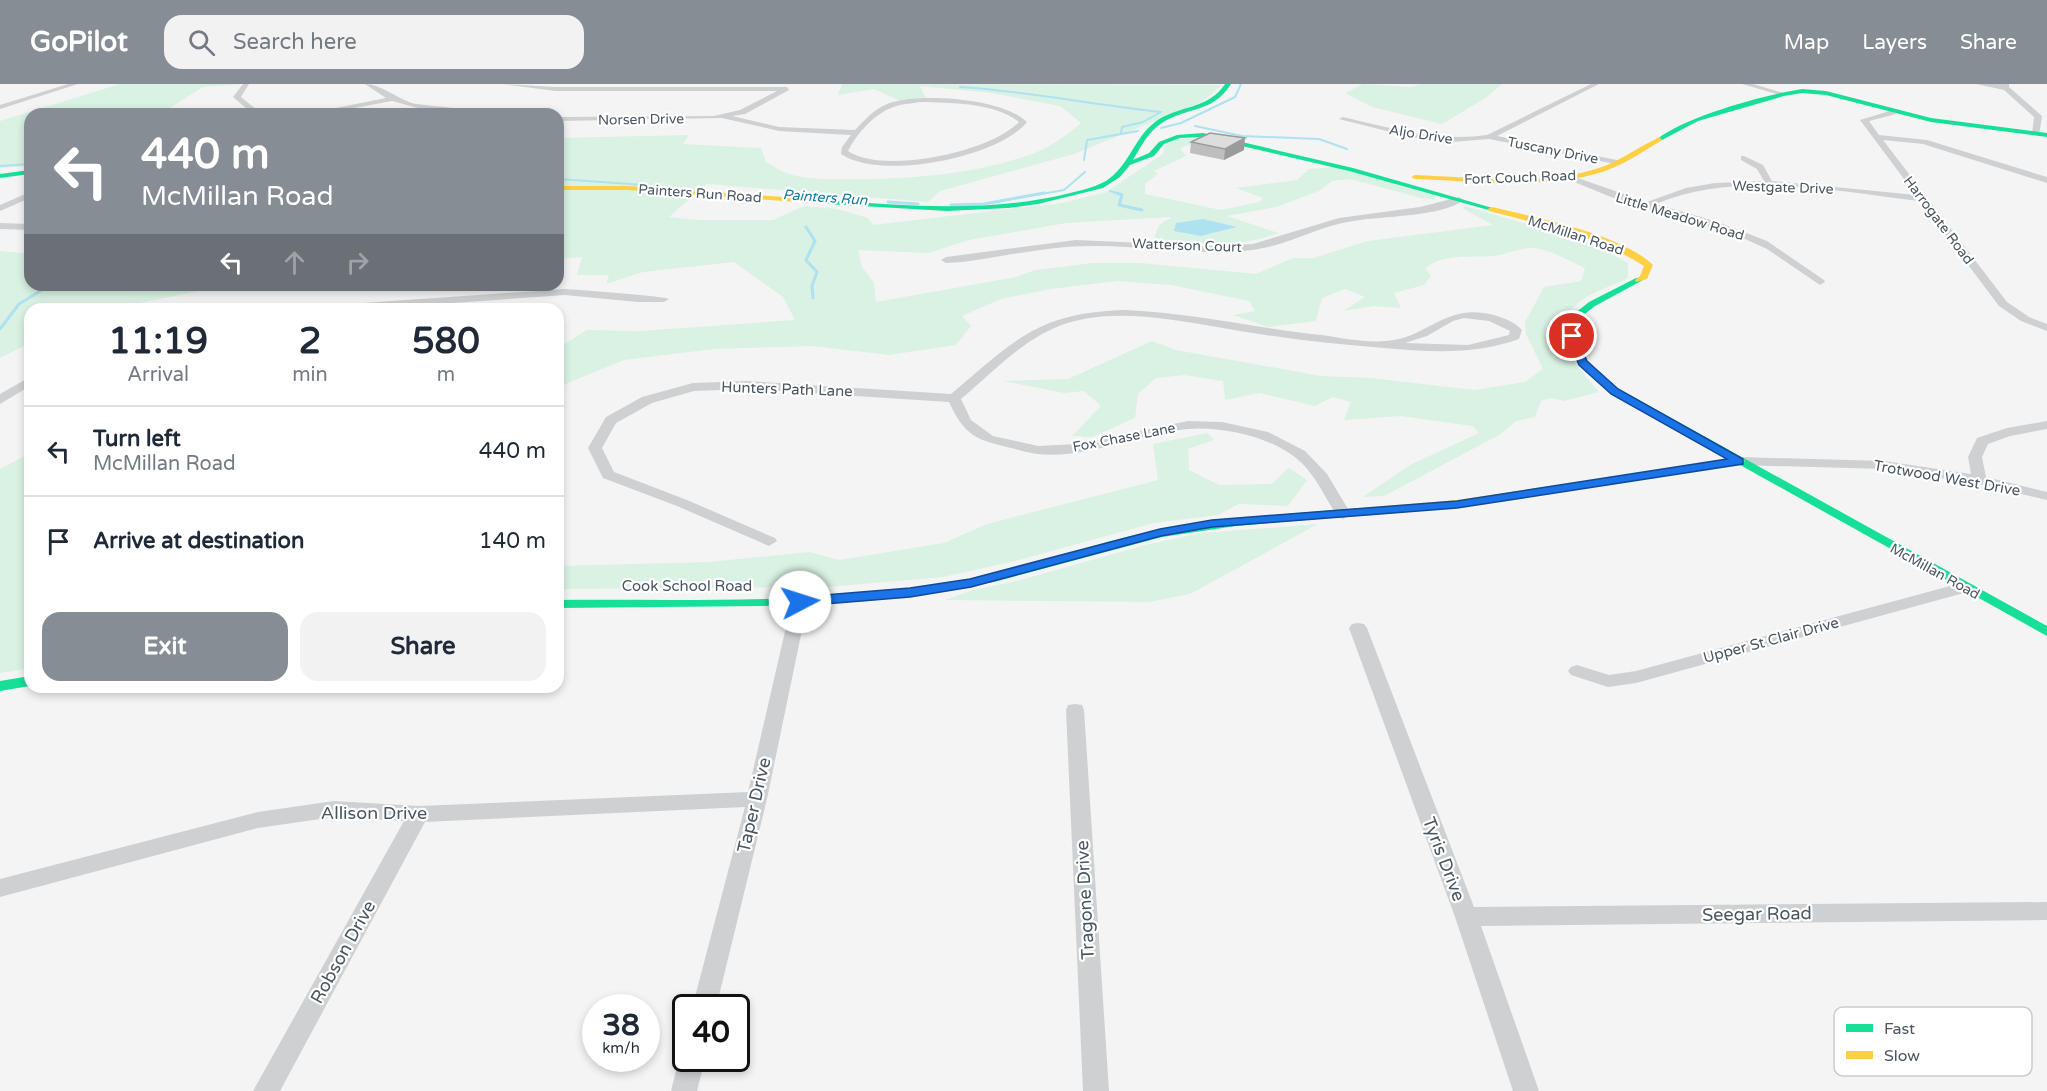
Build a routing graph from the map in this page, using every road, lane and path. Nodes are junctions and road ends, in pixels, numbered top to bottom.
1 (75, 84) edge
2 (246, 84) edge
3 (368, 84) edge
4 (506, 84) edge
5 (1228, 84) edge
6 (1596, 84) edge
7 (1745, 84) edge
8 (1979, 84) edge
9 (788, 86) edge
10 (2006, 86) edge
11 (1783, 94) junction
12 (391, 99) junction
13 (0, 107) edge
14 (2029, 107) junction
15 (250, 108) edge
16 (342, 108) edge
17 (427, 108) edge
18 (2047, 109) edge
19 (1893, 112) junction
20 (724, 116) junction
21 (1343, 118) dead end
22 (564, 119) edge
23 (858, 133) junction
24 (2042, 134) edge
25 (1489, 137) junction
26 (1878, 137) junction
27 (1744, 158) dead end
28 (1129, 163) junction
29 (1617, 163) junction
30 (24, 173) edge
31 (1368, 174) junction
32 (0, 176) edge
33 (1566, 177) junction
34 (2047, 180) edge
35 (1770, 184) junction
36 (564, 188) edge
37 (24, 198) edge
38 (1922, 198) junction
39 (1459, 200) junction
40 (1647, 205) junction
41 (0, 208) edge
42 (0, 226) edge
43 (24, 227) edge
44 (946, 260) dead end
45 (1820, 282) dead end
46 (664, 298) dead end
47 (406, 303) edge
48 (2047, 328) edge
49 (1387, 345) junction
50 (24, 385) edge
51 (954, 398) junction
52 (0, 400) edge
53 (2047, 425) edge
54 (1739, 461) junction
55 (1979, 480) junction
56 (2047, 496) edge
57 (1343, 514) junction
58 (769, 541) dead end
59 (1965, 587) junction
60 (800, 602) junction
61 (564, 603) edge
62 (1358, 628) dead end
63 (2047, 632) edge
64 (1577, 671) dead end
65 (24, 682) edge
66 (0, 686) edge
67 (1075, 710) dead end
68 (757, 799) junction
69 (419, 814) junction
70 (0, 888) edge
71 (2047, 911) edge
72 (1466, 917) junction
73 (708, 994) edge
74 (689, 1072) edge
75 (267, 1091) edge
76 (684, 1091) edge
77 (1096, 1091) edge
78 (1526, 1091) edge

1 - 13 street
2 - 15 street
3 - 12 street
4 - 9 street
5 - 28 street, Painters Run Road
6 - 25 street, Aljo Drive
7 - 11 street
8 - 10 street
9 - 20 street
10 - 14 street
11 - 19 street, Fort Couch Road
11 - 29 street, Fort Couch Road
12 - 16 street
12 - 17 street
14 - 18 street
14 - 24 street
19 - 24 street, Fort Couch Road
19 - 26 street, Harrogate Road
20 - 22 street, Norsen Drive
20 - 23 street
21 - 25 street, Aljo Drive
23 - 23 street
25 - 29 street, Tuscany Drive
26 - 34 street
26 - 38 street, Harrogate Road
27 - 35 street
28 - 31 street, McMillan Road
28 - 36 street, Painters Run Road
29 - 33 street, Fort Couch Road
30 - 32 street
31 - 33 street, Fort Couch Road
31 - 39 street, McMillan Road
33 - 40 street, Little Meadow Road
35 - 38 street, Westgate Drive
35 - 40 street, Westgate Drive
37 - 41 street
38 - 48 street, Harrogate Road
39 - 44 street, Watterson Court
39 - 54 street, McMillan Road
40 - 45 street, Little Meadow Road
42 - 43 street
46 - 47 street
49 - 49 street
49 - 51 street
50 - 52 street
51 - 57 street, Fox Chase Lane
51 - 58 street, Hunters Path Lane
53 - 55 street
54 - 55 street, Trotwood West Drive
54 - 57 street, Cook School Road
54 - 59 street, McMillan Road
55 - 56 street, Trotwood West Drive
57 - 60 street, Cook School Road
59 - 63 street, McMillan Road
59 - 64 street, Upper St Clair Drive
60 - 61 street, Cook School Road
60 - 68 street, Taper Drive
62 - 72 street, Tyris Drive
65 - 66 street
67 - 77 street, Tragone Drive
68 - 69 street, Allison Drive
68 - 73 street, Taper Drive
69 - 70 street, Allison Drive
69 - 75 street, Robson Drive
71 - 72 street, Seegar Road
72 - 78 street, Tyris Drive
74 - 76 street

